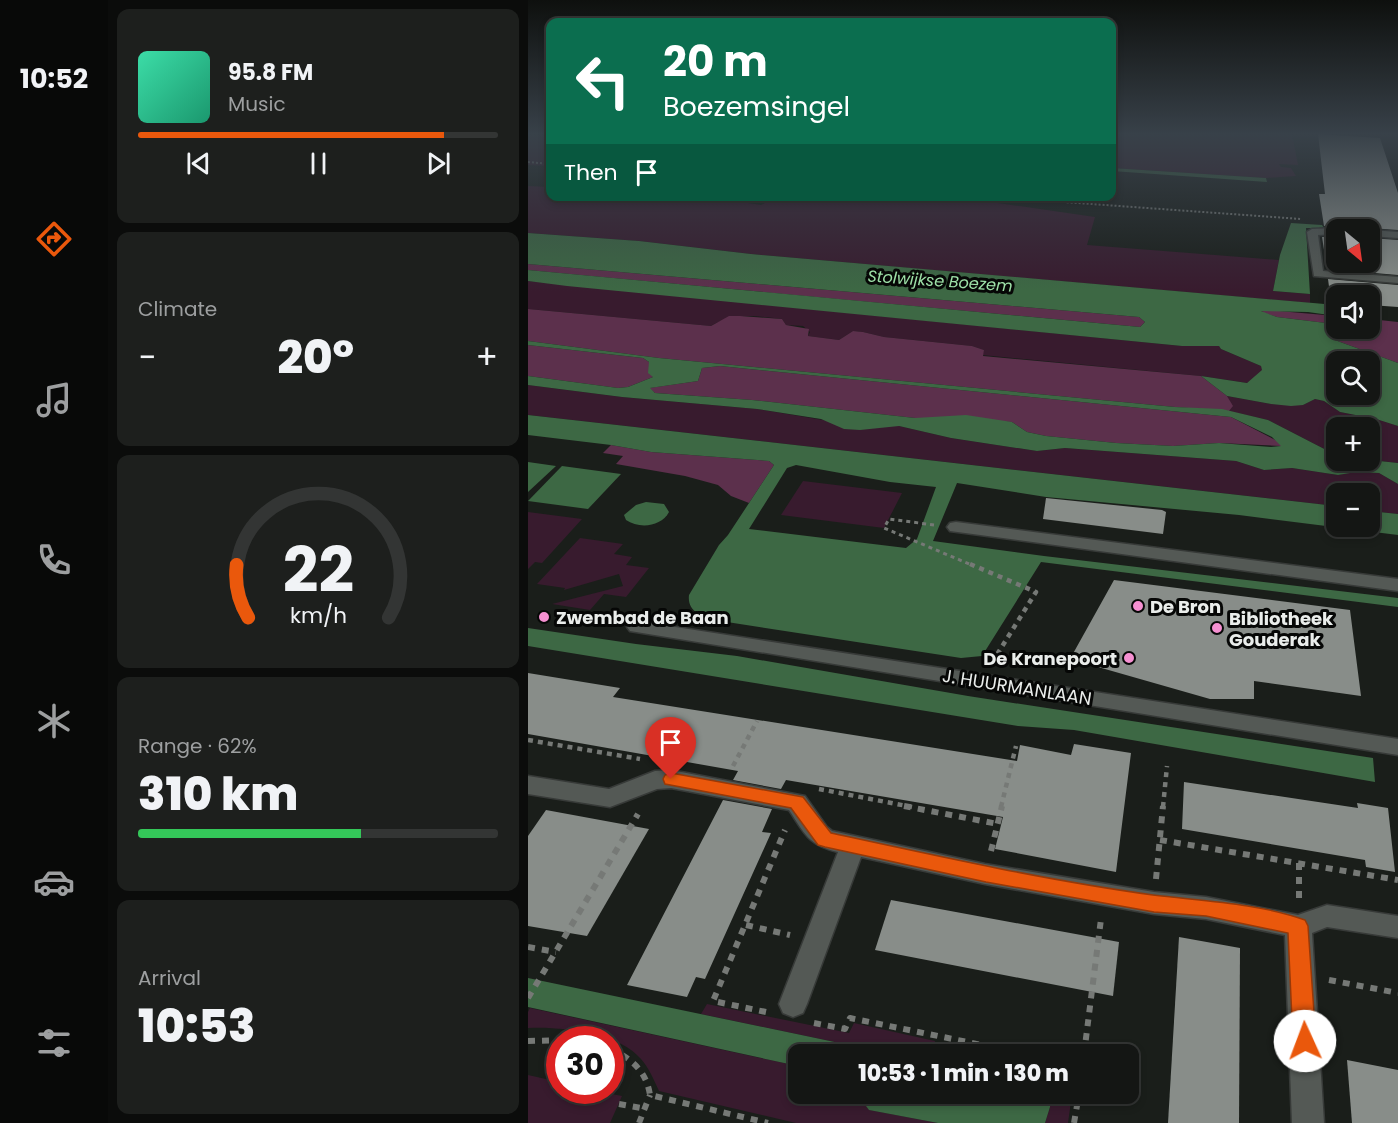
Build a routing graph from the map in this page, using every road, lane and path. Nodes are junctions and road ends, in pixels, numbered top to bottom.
1 (1054, 201) edge
2 (1309, 220) dead end
3 (1326, 231) edge
4 (1380, 234) edge
5 (1398, 235) edge
6 (1398, 280) edge
7 (956, 527) joint
8 (1398, 585) edge
9 (637, 627) dead end
10 (980, 681) junction
11 (757, 721) dead end
12 (528, 740) edge
13 (1016, 746) dead end
14 (1398, 747) edge
15 (1167, 766) dead end
16 (655, 780) junction
17 (528, 785) edge
18 (722, 788) junction
19 (797, 802) junction
20 (998, 824) junction
21 (1160, 840) junction
22 (853, 844) junction
23 (1299, 863) junction
24 (986, 874) junction
25 (1398, 880) edge
26 (1106, 895) junction
27 (1154, 903) junction
28 (746, 925) dead end
29 (1298, 926) junction
30 (1398, 927) edge
31 (818, 941) junction
32 (528, 947) edge
33 (556, 952) junction
34 (1302, 975) junction
35 (1398, 993) edge
36 (528, 998) edge
37 (793, 1004) dead end
38 (528, 1041) edge
39 (546, 1041) edge
40 (1085, 1044) edge
41 (624, 1057) edge
42 (650, 1095) junction
43 (619, 1104) dead end
44 (1077, 1104) edge
45 (646, 1109) junction
46 (639, 1123) edge
47 (768, 1123) edge
48 (1074, 1123) edge
49 (1308, 1123) edge

1 - 2 path
3 - 6 street
4 - 5 street
7 - 8 street
7 - 10 path
9 - 10 street, J. HUURMANLAAN
10 - 14 street, J. HUURMANLAAN
11 - 18 path
12 - 16 path
13 - 20 path
15 - 21 path
16 - 17 street
16 - 18 street
16 - 33 path
18 - 19 street
19 - 20 path
19 - 22 street
20 - 24 path
21 - 23 path
21 - 27 path
22 - 24 street
22 - 31 street
23 - 25 path
23 - 29 path
24 - 26 street
26 - 27 street
26 - 40 path
27 - 29 street
28 - 31 path
29 - 30 street
29 - 34 street
31 - 37 street
32 - 33 path
33 - 36 path
34 - 35 path
34 - 49 street
38 - 39 path
41 - 42 path
42 - 45 path
42 - 47 path
43 - 45 path
44 - 48 path
45 - 46 path

